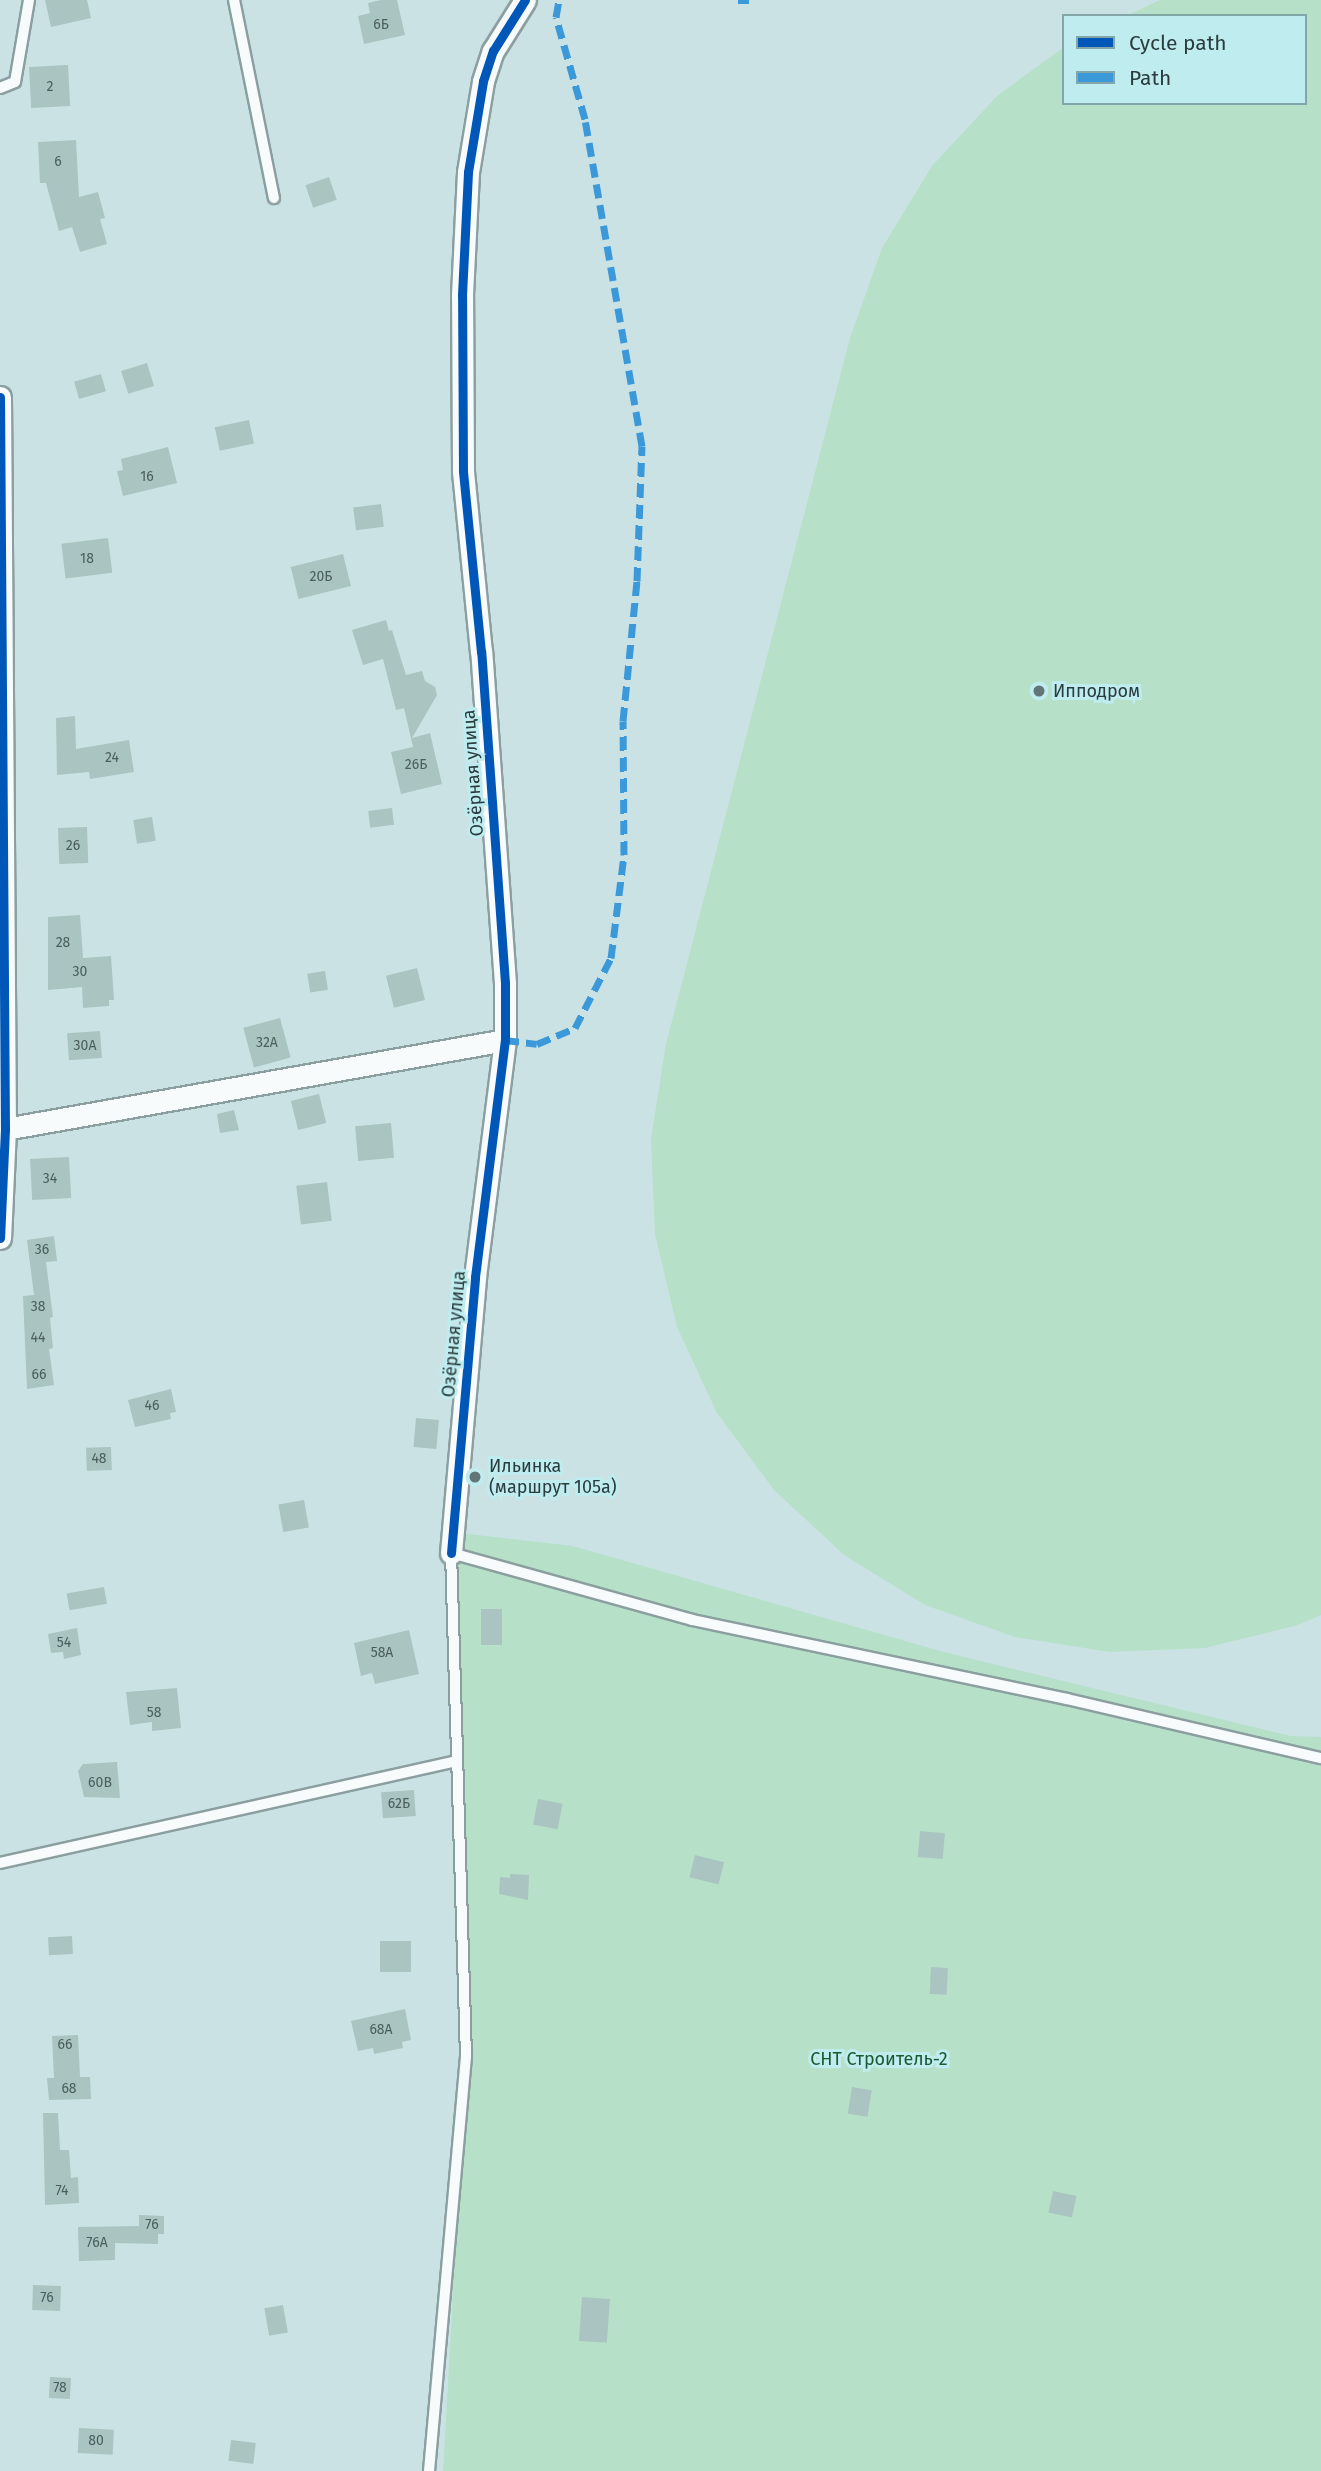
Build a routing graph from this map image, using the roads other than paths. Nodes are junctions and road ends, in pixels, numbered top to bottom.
1 (29, 0) edge
2 (234, 0) edge
3 (525, 0) edge
4 (0, 88) edge
5 (274, 198) dead end
6 (0, 397) edge
7 (505, 1040) junction
8 (2, 1129) edge
9 (0, 1238) edge
10 (450, 1553) junction
11 (1321, 1758) edge
12 (455, 1761) junction
13 (0, 1863) edge
14 (429, 2471) edge

1 - 4 lane
2 - 5 lane
3 - 7 street, Озёрная улица
6 - 8 street
7 - 8 street
7 - 10 street, Озёрная улица
8 - 9 street
10 - 11 lane
10 - 12 lane
12 - 13 lane
12 - 14 lane

